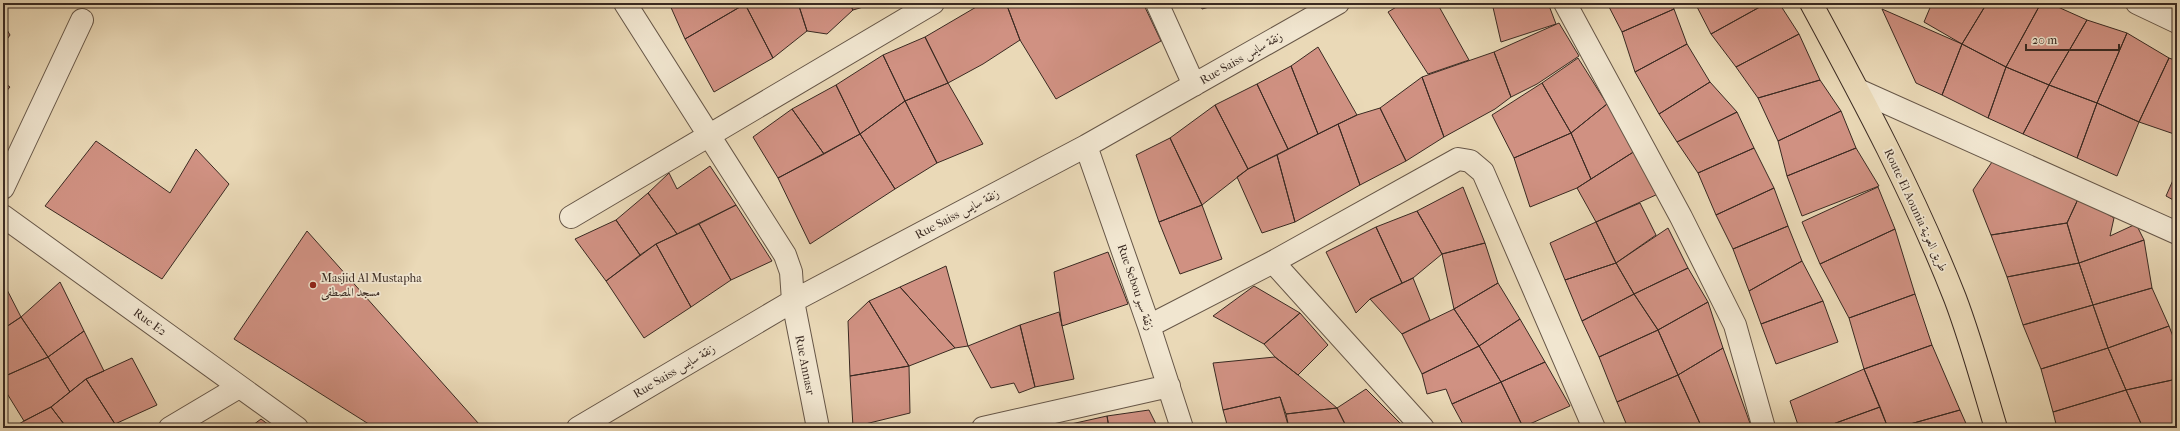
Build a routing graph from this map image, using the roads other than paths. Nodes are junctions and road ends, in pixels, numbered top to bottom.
1 (625, 3) edge
2 (933, 3) edge
3 (1157, 3) edge
4 (1338, 3) edge
5 (1564, 3) edge
6 (1811, 3) edge
7 (2137, 3) edge
8 (82, 20) dead end
9 (2177, 22) edge
10 (1194, 85) junction
11 (1858, 90) junction
12 (709, 135) junction
13 (1086, 146) junction
14 (3, 188) edge
15 (3, 216) edge
16 (571, 217) dead end
17 (2177, 233) edge
18 (1273, 262) junction
19 (793, 301) junction
20 (1149, 326) junction
21 (1169, 386) junction
22 (239, 387) junction
23 (170, 428) edge
24 (297, 428) edge
25 (578, 428) edge
26 (818, 428) edge
27 (983, 428) edge
28 (1182, 428) edge
29 (1423, 428) edge
30 (1594, 428) edge
31 (1764, 428) edge
32 (1996, 428) edge

1 - 12 street, Rue Annasr
2 - 12 street
3 - 10 street
4 - 10 street, Rue Saiss زنقة سايس
5 - 31 street
6 - 11 main road, Route El Aounia طريق العونية
7 - 9 street
8 - 14 street
10 - 13 street, Rue Saiss زنقة سايس
11 - 17 street
11 - 32 main road, Route El Aounia طريق العونية
12 - 16 street
12 - 19 street, Rue Annasr
13 - 19 street, Rue Saiss زنقة سايس
13 - 20 street, Rue Sebou زنقة سبو
15 - 22 street, Rue E2
18 - 20 street
18 - 29 street
18 - 30 street
19 - 25 street, Rue Saiss زنقة سايس
19 - 26 street, Rue Annasr
20 - 21 street, Rue Sebou زنقة سبو
21 - 27 street
21 - 28 street, Rue Sebou زنقة سبو
22 - 23 street
22 - 24 street, Rue E2

